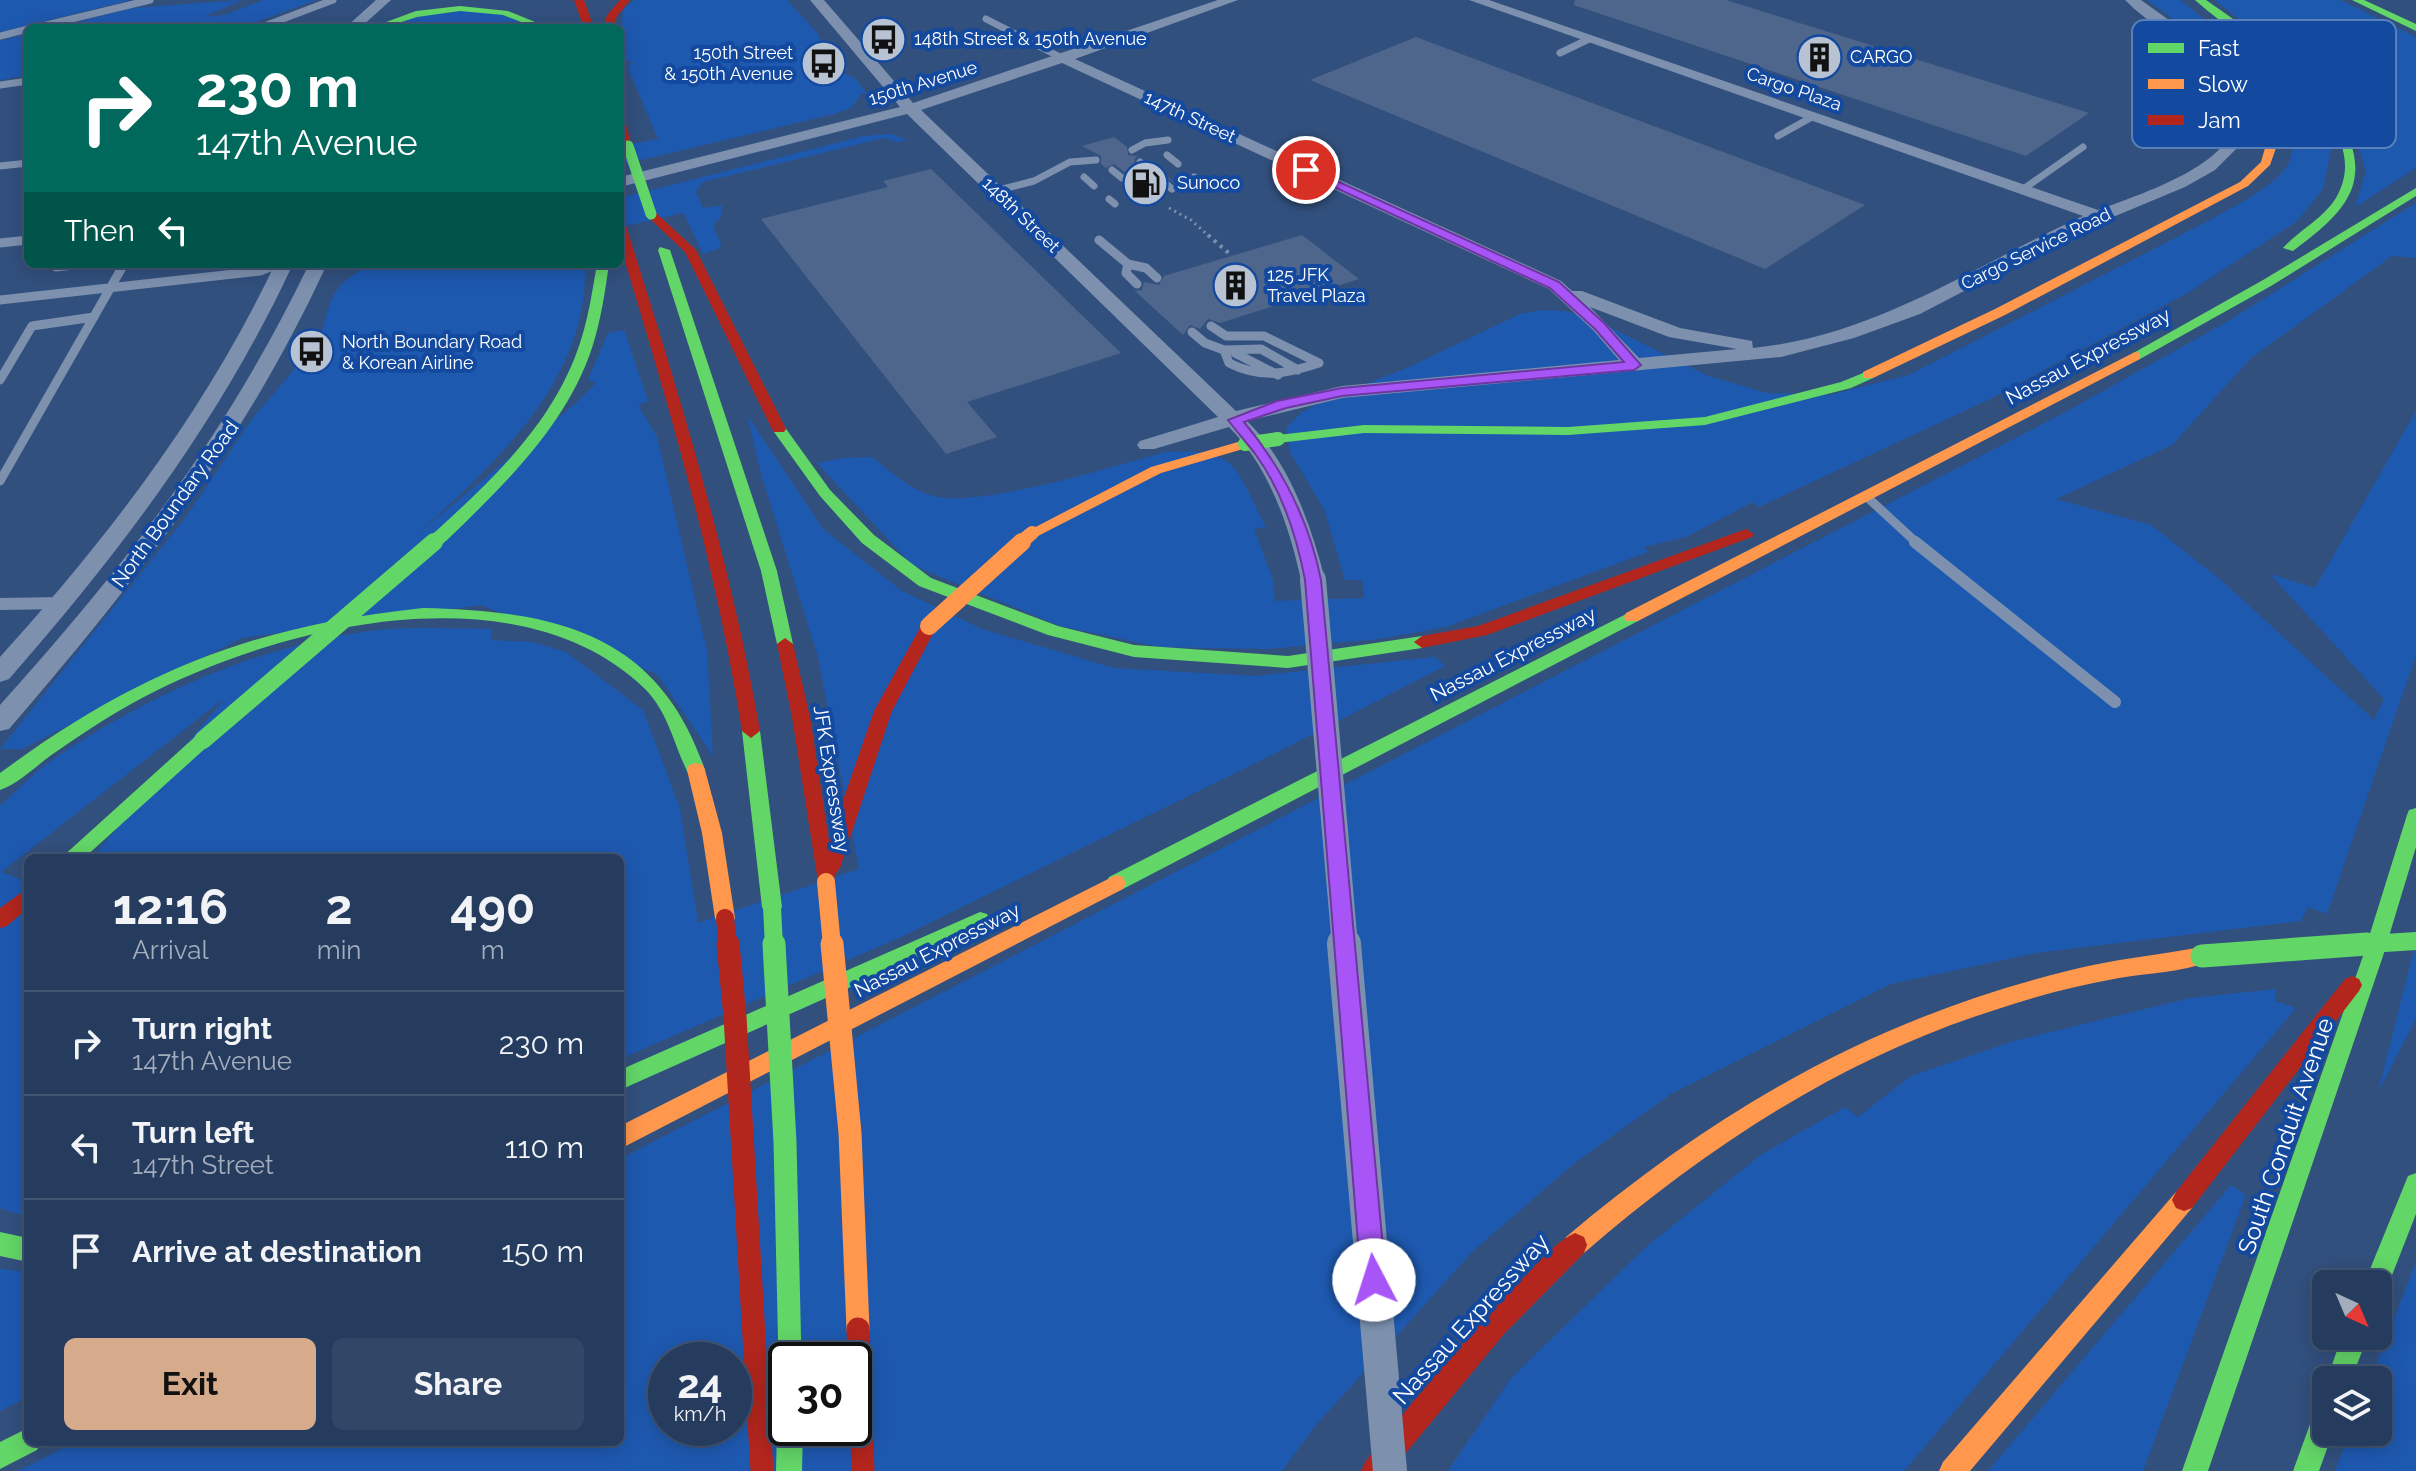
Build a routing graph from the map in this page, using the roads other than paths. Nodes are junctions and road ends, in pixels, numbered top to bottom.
1 (150, 0) edge
2 (333, 0) edge
3 (384, 0) edge
4 (579, 0) edge
5 (625, 0) edge
6 (817, 0) edge
7 (1231, 0) edge
8 (1476, 0) edge
9 (2132, 0) edge
10 (2357, 0) edge
11 (2374, 0) edge
12 (2206, 4) edge
13 (986, 19) dead end
14 (2157, 20) edge
15 (2226, 20) edge
16 (2416, 21) edge
17 (51, 24) edge
18 (270, 24) edge
19 (357, 24) edge
20 (385, 24) edge
21 (554, 24) edge
22 (588, 24) edge
23 (609, 24) edge
24 (2416, 28) edge
25 (24, 30) edge
26 (0, 36) edge
27 (1589, 39) junction
28 (1560, 53) dead end
29 (1064, 59) junction
30 (24, 82) edge
31 (0, 85) edge
32 (910, 109) junction
33 (1812, 117) junction
34 (624, 133) edge
35 (1778, 136) dead end
36 (1168, 140) dead end
37 (1145, 143) junction
38 (1122, 144) dead end
39 (2083, 147) dead end
40 (2230, 148) edge
41 (2271, 148) edge
42 (2349, 148) edge
43 (1132, 150) dead end
44 (1090, 152) dead end
45 (1167, 155) dead end
46 (1096, 160) dead end
47 (1070, 162) junction
48 (1140, 162) dead end
49 (24, 164) edge
50 (1178, 164) dead end
51 (2, 168) edge
52 (1112, 170) dead end
53 (1150, 171) dead end
54 (1084, 177) dead end
55 (1122, 178) dead end
56 (624, 181) edge
57 (1094, 186) dead end
58 (2022, 190) junction
59 (995, 191) junction
60 (2416, 191) edge
61 (651, 214) junction
62 (2098, 216) junction
63 (624, 239) edge
64 (24, 240) edge
65 (1099, 240) dead end
66 (0, 243) edge
67 (1128, 264) junction
68 (122, 268) edge
69 (269, 268) edge
70 (279, 268) edge
71 (316, 268) edge
72 (603, 268) edge
73 (1157, 278) dead end
74 (1137, 284) dead end
75 (1555, 285) junction
76 (113, 287) junction
77 (0, 300) edge
78 (94, 317) junction
79 (2203, 321) junction
80 (1211, 326) dead end
81 (1192, 332) dead end
82 (1224, 350) junction
83 (1781, 351) junction
84 (1634, 365) junction
85 (1298, 370) junction
86 (0, 380) edge
87 (1235, 420) junction
88 (1147, 445) dead end
89 (1899, 480) junction
90 (0, 481) edge
91 (1867, 497) junction
92 (61, 603) junction
93 (0, 604) edge
94 (0, 673) edge
95 (1486, 693) junction
96 (2115, 702) dead end
97 (0, 722) edge
98 (181, 759) junction
99 (0, 783) edge
100 (1217, 810) dead end
101 (2416, 815) edge
102 (58, 854) edge
103 (75, 854) edge
104 (826, 882) junction
105 (24, 886) edge
106 (0, 899) edge
107 (998, 911) dead end
108 (0, 920) edge
109 (2416, 941) edge
110 (2373, 956) junction
111 (624, 1078) edge
112 (624, 1136) edge
113 (2416, 1184) edge
114 (0, 1244) edge
115 (24, 1249) edge
116 (2382, 1270) edge
117 (790, 1342) edge
118 (24, 1443) edge
119 (790, 1446) edge
120 (2315, 1446) edge
121 (0, 1456) edge
122 (762, 1471) edge
123 (789, 1471) edge
124 (863, 1471) edge
125 (1374, 1471) edge
126 (1390, 1471) edge
127 (1952, 1471) edge
128 (2195, 1471) edge
129 (2306, 1471) edge

1 - 17 lane
2 - 18 lane
3 - 19 street
4 - 22 main road
5 - 23 main road
6 - 32 street, 148th Street
7 - 29 street, 150th Avenue
8 - 27 street, Cargo Plaza
9 - 14 street
10 - 24 main road
11 - 16 main road
12 - 15 main road
13 - 29 lane, 147th Street
20 - 21 main road
25 - 26 lane
27 - 28 lane
27 - 33 street, Cargo Plaza
29 - 32 street, 150th Avenue
29 - 75 street, 147th Street
30 - 31 lane
32 - 56 street, 150th Avenue
32 - 59 street, 148th Street
33 - 35 lane
33 - 58 street, Cargo Plaza
34 - 61 main road, JFK Expressway, bridge
36 - 37 lane
37 - 38 lane
37 - 43 lane
39 - 58 lane
40 - 62 street, Cargo Service Road
41 - 104 main road, bridge
42 - 79 main road
44 - 47 lane
45 - 50 lane
46 - 47 lane
47 - 59 lane
48 - 53 lane
49 - 51 lane
52 - 55 lane
54 - 57 lane
58 - 62 street, Cargo Plaza
59 - 87 street, 148th Street
60 - 79 main road, Nassau Expressway
61 - 89 main road
61 - 104 main road, JFK Expressway
62 - 83 street, Cargo Service Road
63 - 117 main road, bridge
64 - 66 lane
65 - 67 lane
67 - 73 lane
67 - 74 lane
68 - 76 lane
69 - 76 lane
70 - 92 street, North Boundary Road
71 - 97 street, North Boundary Road
72 - 98 main road, bridge
75 - 83 street
75 - 84 street, 147th Street
76 - 77 lane
76 - 78 lane
78 - 86 lane
78 - 90 lane
79 - 89 main road, Nassau Expressway
80 - 85 lane
81 - 82 lane
82 - 85 lane
82 - 85 lane
83 - 84 street, Cargo Service Road
84 - 87 street, Cargo Service Road
87 - 88 street, Cargo Service Road
87 - 126 street, 148th Street, bridge
89 - 91 main road, Nassau Expressway
91 - 95 main road, Nassau Expressway
91 - 96 lane
92 - 93 lane
92 - 94 street, North Boundary Road
95 - 100 main road
95 - 112 main road, Nassau Expressway
98 - 102 main road
98 - 103 main road
99 - 122 main road, bridge
101 - 110 main road, South Conduit Avenue
104 - 124 main road, JFK Expressway, bridge
105 - 106 main road
105 - 108 main road
107 - 111 main road
109 - 125 main road, Nassau Expressway, bridge
110 - 127 main road
110 - 128 main road, South Conduit Avenue
113 - 116 main road
114 - 115 main road
118 - 121 main road
119 - 123 main road
120 - 129 main road

